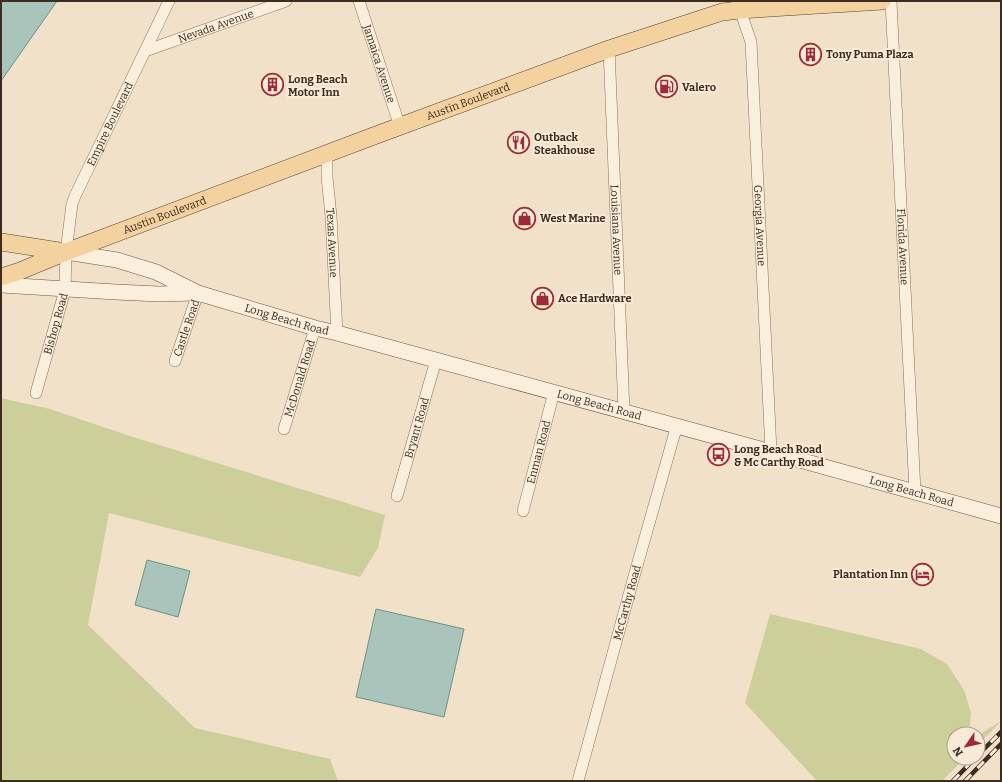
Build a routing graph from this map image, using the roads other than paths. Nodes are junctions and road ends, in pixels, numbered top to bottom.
1 (169, 1) edge
2 (286, 1) edge
3 (359, 1) edge
4 (882, 1) edge
5 (891, 1) edge
6 (738, 6) edge
7 (609, 49) junction
8 (145, 51) junction
9 (400, 127) junction
10 (327, 154) junction
11 (1, 242) edge
12 (66, 252) junction
13 (1, 277) edge
14 (1, 285) edge
15 (65, 290) junction
16 (198, 293) junction
17 (315, 328) junction
18 (337, 333) junction
19 (436, 360) junction
20 (174, 362) dead end
21 (554, 392) junction
22 (36, 394) dead end
23 (624, 411) junction
24 (677, 425) junction
25 (284, 429) dead end
26 (771, 451) junction
27 (915, 492) junction
28 (397, 496) dead end
29 (523, 511) dead end
30 (1001, 516) edge
31 (578, 781) edge

1 - 8 street, Empire Boulevard
2 - 8 street, Nevada Avenue
3 - 9 street, Jamaica Avenue
4 - 6 main road, Austin Boulevard
5 - 27 street, Florida Avenue
6 - 7 main road, Austin Boulevard
6 - 26 street, Georgia Avenue
7 - 9 main road, Austin Boulevard
7 - 23 street, Louisiana Avenue
8 - 12 street, Empire Boulevard
9 - 10 main road, Austin Boulevard
10 - 12 main road, Austin Boulevard
10 - 18 street, Texas Avenue
11 - 12 main road, Long Beach Road
12 - 13 main road
12 - 15 street, Bishop Road
12 - 16 main road, Long Beach Road
14 - 15 main road, Long Beach Road
15 - 16 main road, Long Beach Road
15 - 22 street, Bishop Road
16 - 17 main road, Long Beach Road
16 - 20 street, Castle Road
17 - 18 main road, Long Beach Road
17 - 25 street, McDonald Road
18 - 19 main road, Long Beach Road
19 - 21 main road, Long Beach Road
19 - 28 street, Bryant Road
21 - 23 main road, Long Beach Road
21 - 29 street, Enman Road
23 - 24 main road, Long Beach Road
24 - 26 main road, Long Beach Road
24 - 31 street, McCarthy Road
26 - 27 main road, Long Beach Road
27 - 30 main road, Long Beach Road

